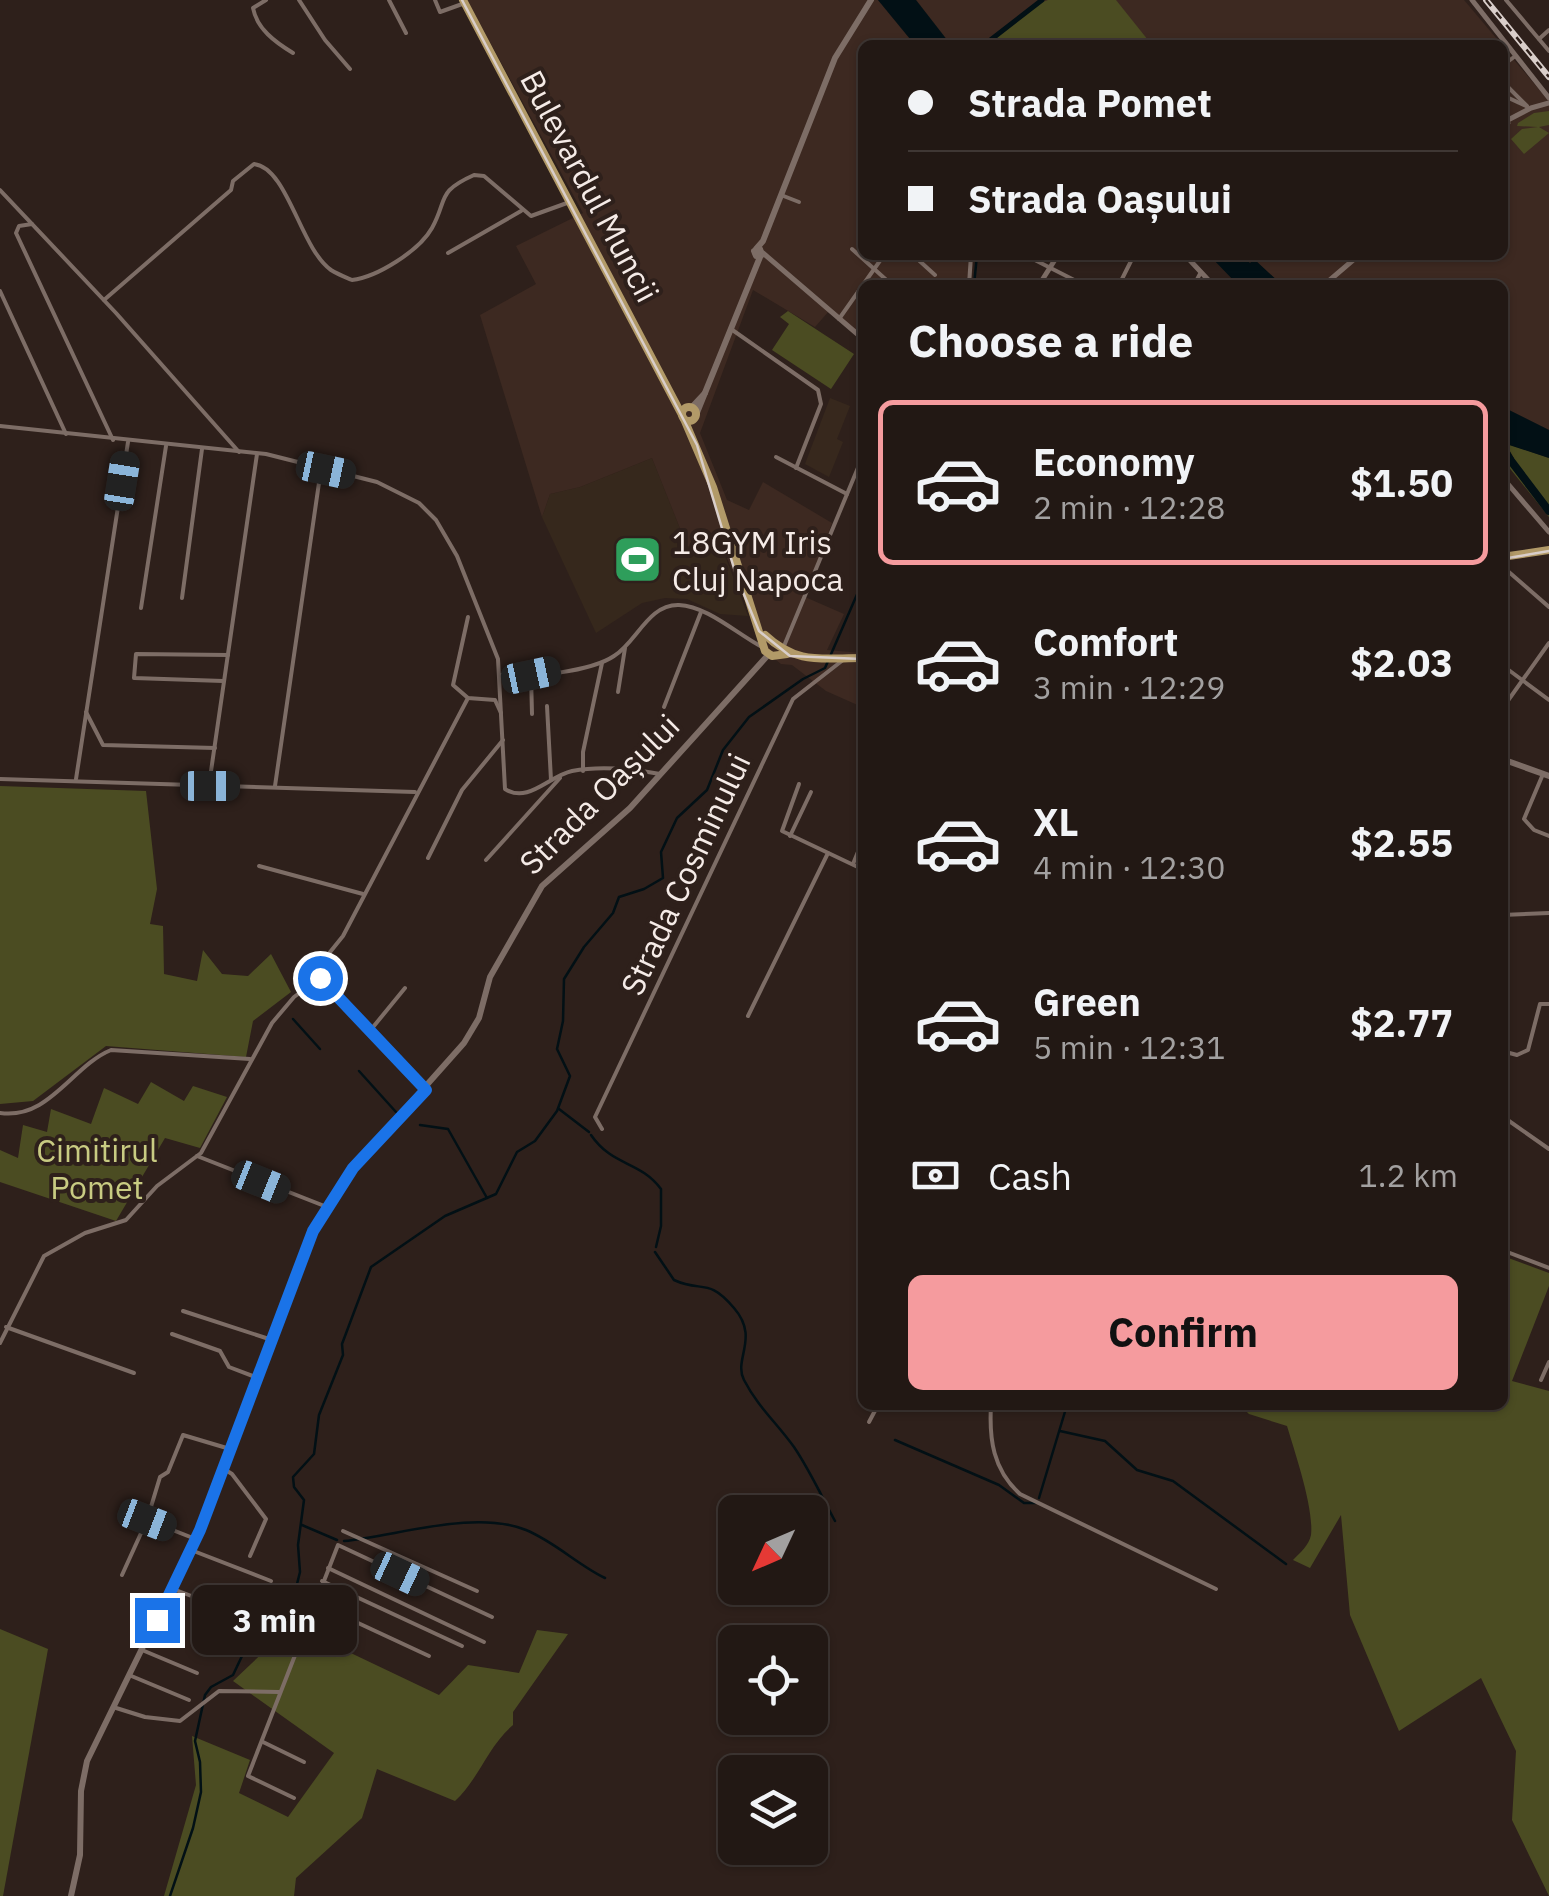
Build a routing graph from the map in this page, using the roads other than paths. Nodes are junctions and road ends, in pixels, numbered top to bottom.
1 (266, 0) edge
2 (300, 0) edge
3 (389, 0) edge
4 (434, 0) edge
5 (872, 0) edge
6 (1472, 0) edge
7 (464, 2) edge
8 (1511, 2) edge
9 (1549, 30) edge
10 (406, 33) dead end
11 (1539, 39) junction
12 (1505, 40) edge
13 (1508, 44) edge
14 (1549, 50) edge
15 (293, 54) dead end
16 (1517, 55) junction
17 (1508, 62) edge
18 (350, 69) dead end
19 (1508, 86) edge
20 (1508, 98) edge
21 (1549, 101) edge
22 (1529, 107) junction
23 (1508, 117) edge
24 (0, 190) edge
25 (781, 195) junction
26 (570, 202) junction
27 (799, 202) dead end
28 (521, 211) junction
29 (32, 224) junction
30 (852, 249) dead end
31 (761, 252) junction
32 (448, 253) dead end
33 (858, 254) edge
34 (864, 260) edge
35 (880, 260) edge
36 (919, 260) edge
37 (1035, 260) edge
38 (1054, 260) edge
39 (1190, 260) edge
40 (1353, 260) edge
41 (1048, 267) junction
42 (873, 268) junction
43 (1201, 272) junction
44 (936, 275) dead end
45 (865, 280) edge
46 (886, 280) edge
47 (1042, 280) edge
48 (1074, 280) edge
49 (1197, 280) edge
50 (1208, 280) edge
51 (1330, 280) edge
52 (858, 290) edge
53 (0, 291) edge
54 (104, 300) junction
55 (839, 319) junction
56 (730, 328) junction
57 (858, 335) edge
58 (690, 414) junction
59 (0, 426) edge
60 (66, 434) junction
61 (113, 440) junction
62 (128, 442) junction
63 (166, 446) junction
64 (202, 449) junction
65 (239, 452) junction
66 (258, 454) junction
67 (776, 457) dead end
68 (796, 468) junction
69 (858, 468) edge
70 (322, 469) junction
71 (1508, 484) edge
72 (847, 494) junction
73 (1549, 532) edge
74 (1549, 550) edge
75 (1508, 556) edge
76 (1508, 571) edge
77 (182, 598) dead end
78 (1549, 606) edge
79 (140, 608) dead end
80 (701, 612) junction
81 (468, 617) dead end
82 (754, 643) joint
83 (1549, 643) edge
84 (770, 646) junction
85 (625, 648) junction
86 (228, 655) junction
87 (843, 658) junction
88 (858, 658) edge
89 (602, 663) junction
90 (1508, 669) edge
91 (501, 675) junction
92 (531, 675) junction
93 (1522, 679) junction
94 (224, 682) junction
95 (618, 692) dead end
96 (468, 698) junction
97 (1508, 700) edge
98 (1549, 700) edge
99 (548, 706) dead end
100 (664, 707) dead end
101 (86, 712) junction
102 (502, 714) junction
103 (532, 714) dead end
104 (504, 738) junction
105 (215, 748) junction
106 (1508, 760) edge
107 (583, 772) junction
108 (660, 774) junction
109 (562, 775) junction
110 (1546, 775) edge
111 (0, 779) edge
112 (76, 780) junction
113 (550, 780) junction
114 (799, 784) dead end
115 (209, 786) junction
116 (275, 787) junction
117 (415, 792) junction
118 (811, 792) dead end
119 (790, 836) junction
120 (1549, 836) edge
121 (858, 852) edge
122 (828, 853) junction
123 (428, 858) dead end
124 (486, 860) dead end
125 (853, 864) junction
126 (259, 866) dead end
127 (858, 867) edge
128 (362, 894) junction
129 (1549, 914) edge
130 (1508, 915) edge
131 (320, 978) junction
132 (405, 988) dead end
133 (1549, 1004) edge
134 (748, 1016) dead end
135 (369, 1032) junction
136 (1508, 1052) edge
137 (250, 1060) junction
138 (426, 1090) junction
139 (0, 1112) edge
140 (1508, 1120) edge
141 (602, 1129) dead end
142 (1549, 1148) edge
143 (197, 1156) junction
144 (327, 1208) junction
145 (1508, 1252) edge
146 (1549, 1268) edge
147 (184, 1310) dead end
148 (6, 1327) junction
149 (172, 1334) dead end
150 (274, 1340) junction
151 (0, 1343) edge
152 (1549, 1362) edge
153 (134, 1372) dead end
154 (258, 1378) junction
155 (1541, 1380) dead end
156 (875, 1410) edge
157 (991, 1410) edge
158 (869, 1422) dead end
159 (230, 1449) junction
160 (224, 1469) junction
161 (147, 1520) junction
162 (342, 1531) dead end
163 (196, 1539) junction
164 (191, 1550) junction
165 (250, 1556) dead end
166 (328, 1568) junction
167 (122, 1575) dead end
168 (271, 1581) dead end
169 (322, 1581) junction
170 (172, 1589) junction
171 (1216, 1589) dead end
172 (477, 1592) dead end
173 (314, 1602) junction
174 (492, 1617) dead end
175 (270, 1626) dead end
176 (484, 1642) dead end
177 (462, 1646) dead end
178 (142, 1650) junction
179 (429, 1656) dead end
180 (197, 1673) dead end
181 (129, 1674) junction
182 (279, 1692) junction
183 (190, 1700) dead end
184 (114, 1706) junction
185 (261, 1741) junction
186 (304, 1762) dead end
187 (294, 1798) dead end
188 (71, 1896) edge

1 - 15 street
2 - 18 street
3 - 10 street
4 - 7 street
5 - 25 main road
6 - 12 street
7 - 26 main road, Bulevardul Muncii
8 - 11 street
9 - 11 street
11 - 14 street
13 - 16 street
16 - 17 street
16 - 21 street
19 - 22 street
20 - 22 street
21 - 22 street
22 - 23 street
24 - 29 street
25 - 27 street
25 - 31 main road
26 - 28 street
26 - 58 main road, Bulevardul Muncii
28 - 32 street
28 - 54 street
29 - 54 street
29 - 61 street
30 - 33 street
31 - 55 street
31 - 56 main road
34 - 42 street
35 - 42 street
36 - 44 street
37 - 41 street
38 - 41 street
39 - 43 street
40 - 51 street
41 - 47 street
41 - 48 street
42 - 45 street
42 - 46 street
43 - 49 street
43 - 50 street
52 - 55 street
53 - 60 street
54 - 65 street
55 - 57 street
56 - 58 main road
56 - 68 street
58 - 84 main road, Bulevardul Muncii
59 - 60 street
60 - 61 street
61 - 62 street
62 - 63 street
62 - 101 street
63 - 64 street
63 - 79 street
64 - 65 street
64 - 77 street
65 - 66 street
66 - 70 street
66 - 86 street
67 - 68 street
68 - 72 street
69 - 72 street
70 - 91 street
70 - 116 street
71 - 73 street
72 - 84 street
74 - 75 main road
76 - 78 street
80 - 82 street
80 - 85 street
80 - 100 street
81 - 96 street
82 - 84 main road
83 - 93 street
84 - 87 main road
84 - 108 main road, Strada Oașului
85 - 89 street
85 - 95 street
86 - 94 street
86 - 94 street
87 - 88 main road
87 - 141 street, Strada Cosminului
89 - 92 street
89 - 107 street
90 - 93 street
91 - 92 street
91 - 102 street
92 - 103 street
93 - 97 street
93 - 98 street
94 - 105 street
96 - 102 street
96 - 117 street
99 - 113 street
101 - 105 street
101 - 112 street
102 - 104 street
104 - 113 street
104 - 123 street
105 - 115 street
106 - 110 main road
107 - 108 street
107 - 109 street
108 - 138 main road, Strada Oașului
109 - 113 street
109 - 124 street
110 - 120 street
111 - 112 street
112 - 115 street
114 - 119 street
115 - 116 street
116 - 117 street
117 - 128 street
118 - 119 street
119 - 122 street
121 - 125 street
122 - 125 street
122 - 134 street
125 - 127 street
126 - 128 street
128 - 131 street
129 - 130 street
131 - 135 street
131 - 137 street
132 - 135 street
133 - 136 street
135 - 138 street
137 - 139 street
137 - 143 street
138 - 144 main road, Strada Oașului
140 - 142 street
143 - 144 street
143 - 148 street
144 - 150 main road, Strada Oașului
145 - 146 street
147 - 150 street
148 - 151 street
148 - 153 street
149 - 154 street
150 - 154 main road, Strada Oașului
152 - 155 street
154 - 159 main road, Strada Oașului
156 - 158 street
157 - 171 street
159 - 160 main road, Strada Oașului
159 - 161 street
160 - 163 main road, Strada Oașului
160 - 165 street
161 - 163 street
161 - 167 street
162 - 172 street
163 - 164 main road, Strada Oașului
164 - 168 street
164 - 170 main road, Strada Oașului
166 - 169 street
166 - 174 street
166 - 176 street
169 - 173 street
169 - 177 street
170 - 175 street
170 - 178 main road, Strada Oașului
173 - 179 street
173 - 182 street
178 - 180 street
178 - 181 main road, Strada Oașului
181 - 183 street
181 - 184 main road, Strada Oașului
182 - 184 street
182 - 185 street
184 - 188 main road, Strada Oașului
185 - 186 street
185 - 187 street

